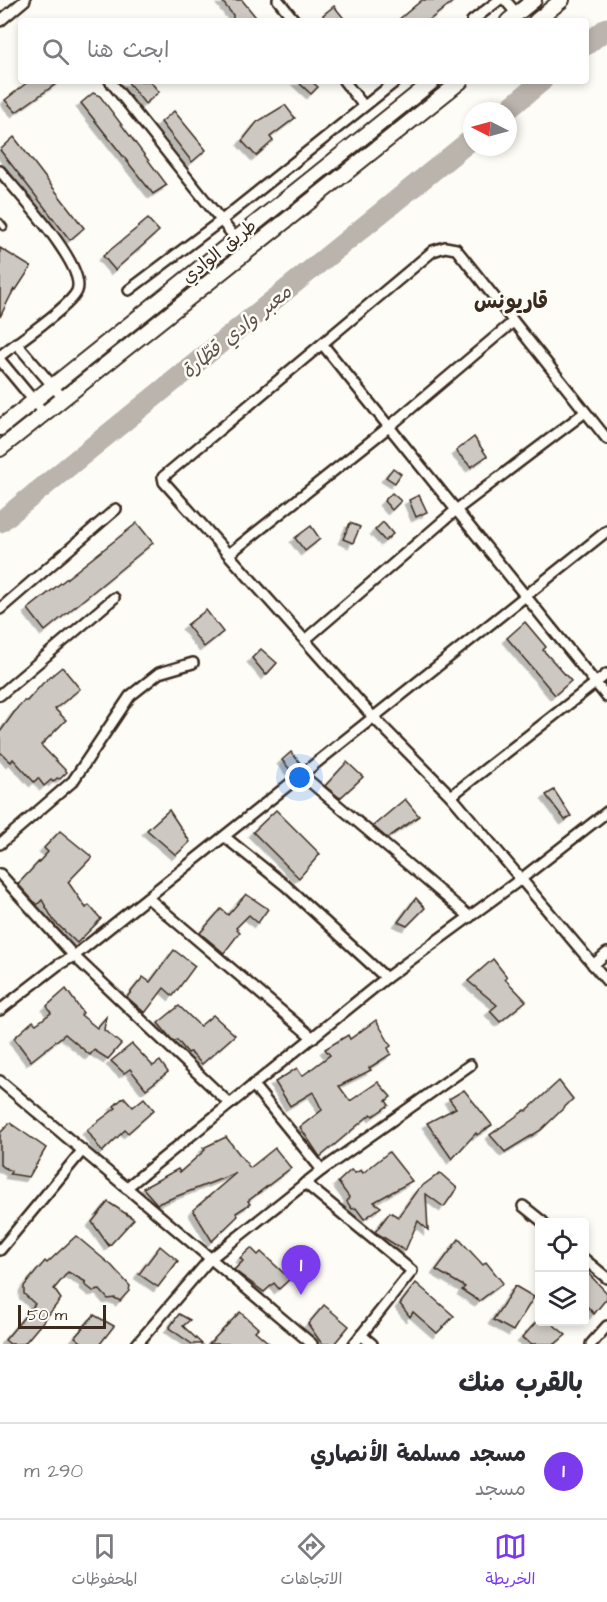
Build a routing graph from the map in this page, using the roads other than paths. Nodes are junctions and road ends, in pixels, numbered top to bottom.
1 (25, 0) edge
2 (278, 0) edge
3 (499, 0) edge
4 (505, 0) edge
5 (534, 0) edge
6 (562, 0) edge
7 (512, 17) edge
8 (293, 18) edge
9 (476, 18) edge
10 (540, 18) edge
11 (0, 21) edge
12 (112, 84) edge
13 (346, 84) edge
14 (392, 84) edge
15 (429, 84) edge
16 (456, 84) edge
17 (364, 106) junction
18 (363, 137) junction
19 (374, 150) junction
20 (0, 171) edge
21 (222, 220) junction
22 (236, 239) junction
23 (129, 290) dead end
24 (513, 322) junction
25 (16, 343) junction
26 (323, 345) junction
27 (2, 353) edge
28 (53, 385) junction
29 (63, 398) junction
30 (34, 401) junction
31 (585, 412) junction
32 (44, 413) junction
33 (390, 426) junction
34 (0, 428) edge
35 (607, 439) edge
36 (0, 449) edge
37 (116, 509) dead end
38 (456, 510) junction
39 (607, 531) edge
40 (229, 554) junction
41 (525, 595) junction
42 (114, 597) dead end
43 (0, 609) edge
44 (306, 639) junction
45 (193, 663) dead end
46 (607, 674) edge
47 (596, 683) junction
48 (0, 695) edge
49 (607, 697) edge
50 (373, 717) junction
51 (302, 775) junction
52 (451, 796) junction
53 (607, 812) edge
54 (226, 838) junction
55 (0, 844) edge
56 (0, 874) edge
57 (521, 879) junction
58 (148, 898) junction
59 (470, 917) junction
60 (607, 954) edge
61 (75, 956) junction
62 (593, 965) junction
63 (386, 978) junction
64 (607, 981) edge
65 (0, 1010) edge
66 (313, 1038) junction
67 (470, 1065) dead end
68 (0, 1081) edge
69 (253, 1085) junction
70 (230, 1104) junction
71 (82, 1151) junction
72 (322, 1170) junction
73 (305, 1183) junction
74 (126, 1188) junction
75 (523, 1206) dead end
76 (538, 1218) edge
77 (0, 1250) edge
78 (210, 1259) junction
79 (589, 1262) edge
80 (607, 1278) edge
81 (607, 1326) edge
82 (362, 1335) junction
83 (137, 1344) edge
84 (312, 1344) edge
85 (354, 1344) edge
86 (372, 1344) edge
87 (591, 1344) edge

1 - 11 street
2 - 8 street
3 - 9 street
4 - 7 street
5 - 7 main road
6 - 10 main road
12 - 21 street
13 - 17 street
14 - 17 street
15 - 18 main road, طريق الوادي
16 - 19 main road, طريق الوادي
17 - 21 street
18 - 19 main road
18 - 22 main road, طريق الوادي
19 - 29 main road, طريق الوادي
20 - 25 street
21 - 22 street
21 - 23 street
22 - 28 main road, طريق الوادي
24 - 26 street
24 - 31 street
24 - 33 street
25 - 27 street
25 - 28 street
26 - 33 street
26 - 40 street
27 - 30 street
28 - 29 street
28 - 30 main road, طريق الوادي
29 - 32 main road, طريق الوادي
30 - 32 street
30 - 34 main road, طريق الوادي
31 - 35 street
31 - 38 street
32 - 36 main road, طريق الوادي
33 - 38 street
33 - 40 street
37 - 43 street
38 - 41 street
38 - 44 street
39 - 41 street
40 - 44 street
41 - 47 street
41 - 50 street
42 - 48 street
44 - 50 street
45 - 55 street
46 - 47 street
47 - 49 street
47 - 52 street
50 - 51 street
50 - 52 street
51 - 54 street
51 - 59 street
52 - 57 street
53 - 57 street
54 - 58 street
54 - 63 street
56 - 61 street
57 - 59 street
57 - 62 street
58 - 61 street
58 - 66 street
59 - 63 street
60 - 62 street
61 - 65 street
61 - 70 street
62 - 64 street
63 - 66 street
66 - 69 street
67 - 72 street
68 - 71 street
69 - 70 street
69 - 72 street
70 - 74 street
71 - 74 street
71 - 77 street
72 - 73 street
73 - 78 street
73 - 82 street
74 - 78 street
75 - 76 street
78 - 83 street
78 - 84 street
79 - 80 street
81 - 87 street
82 - 85 street
82 - 86 street

